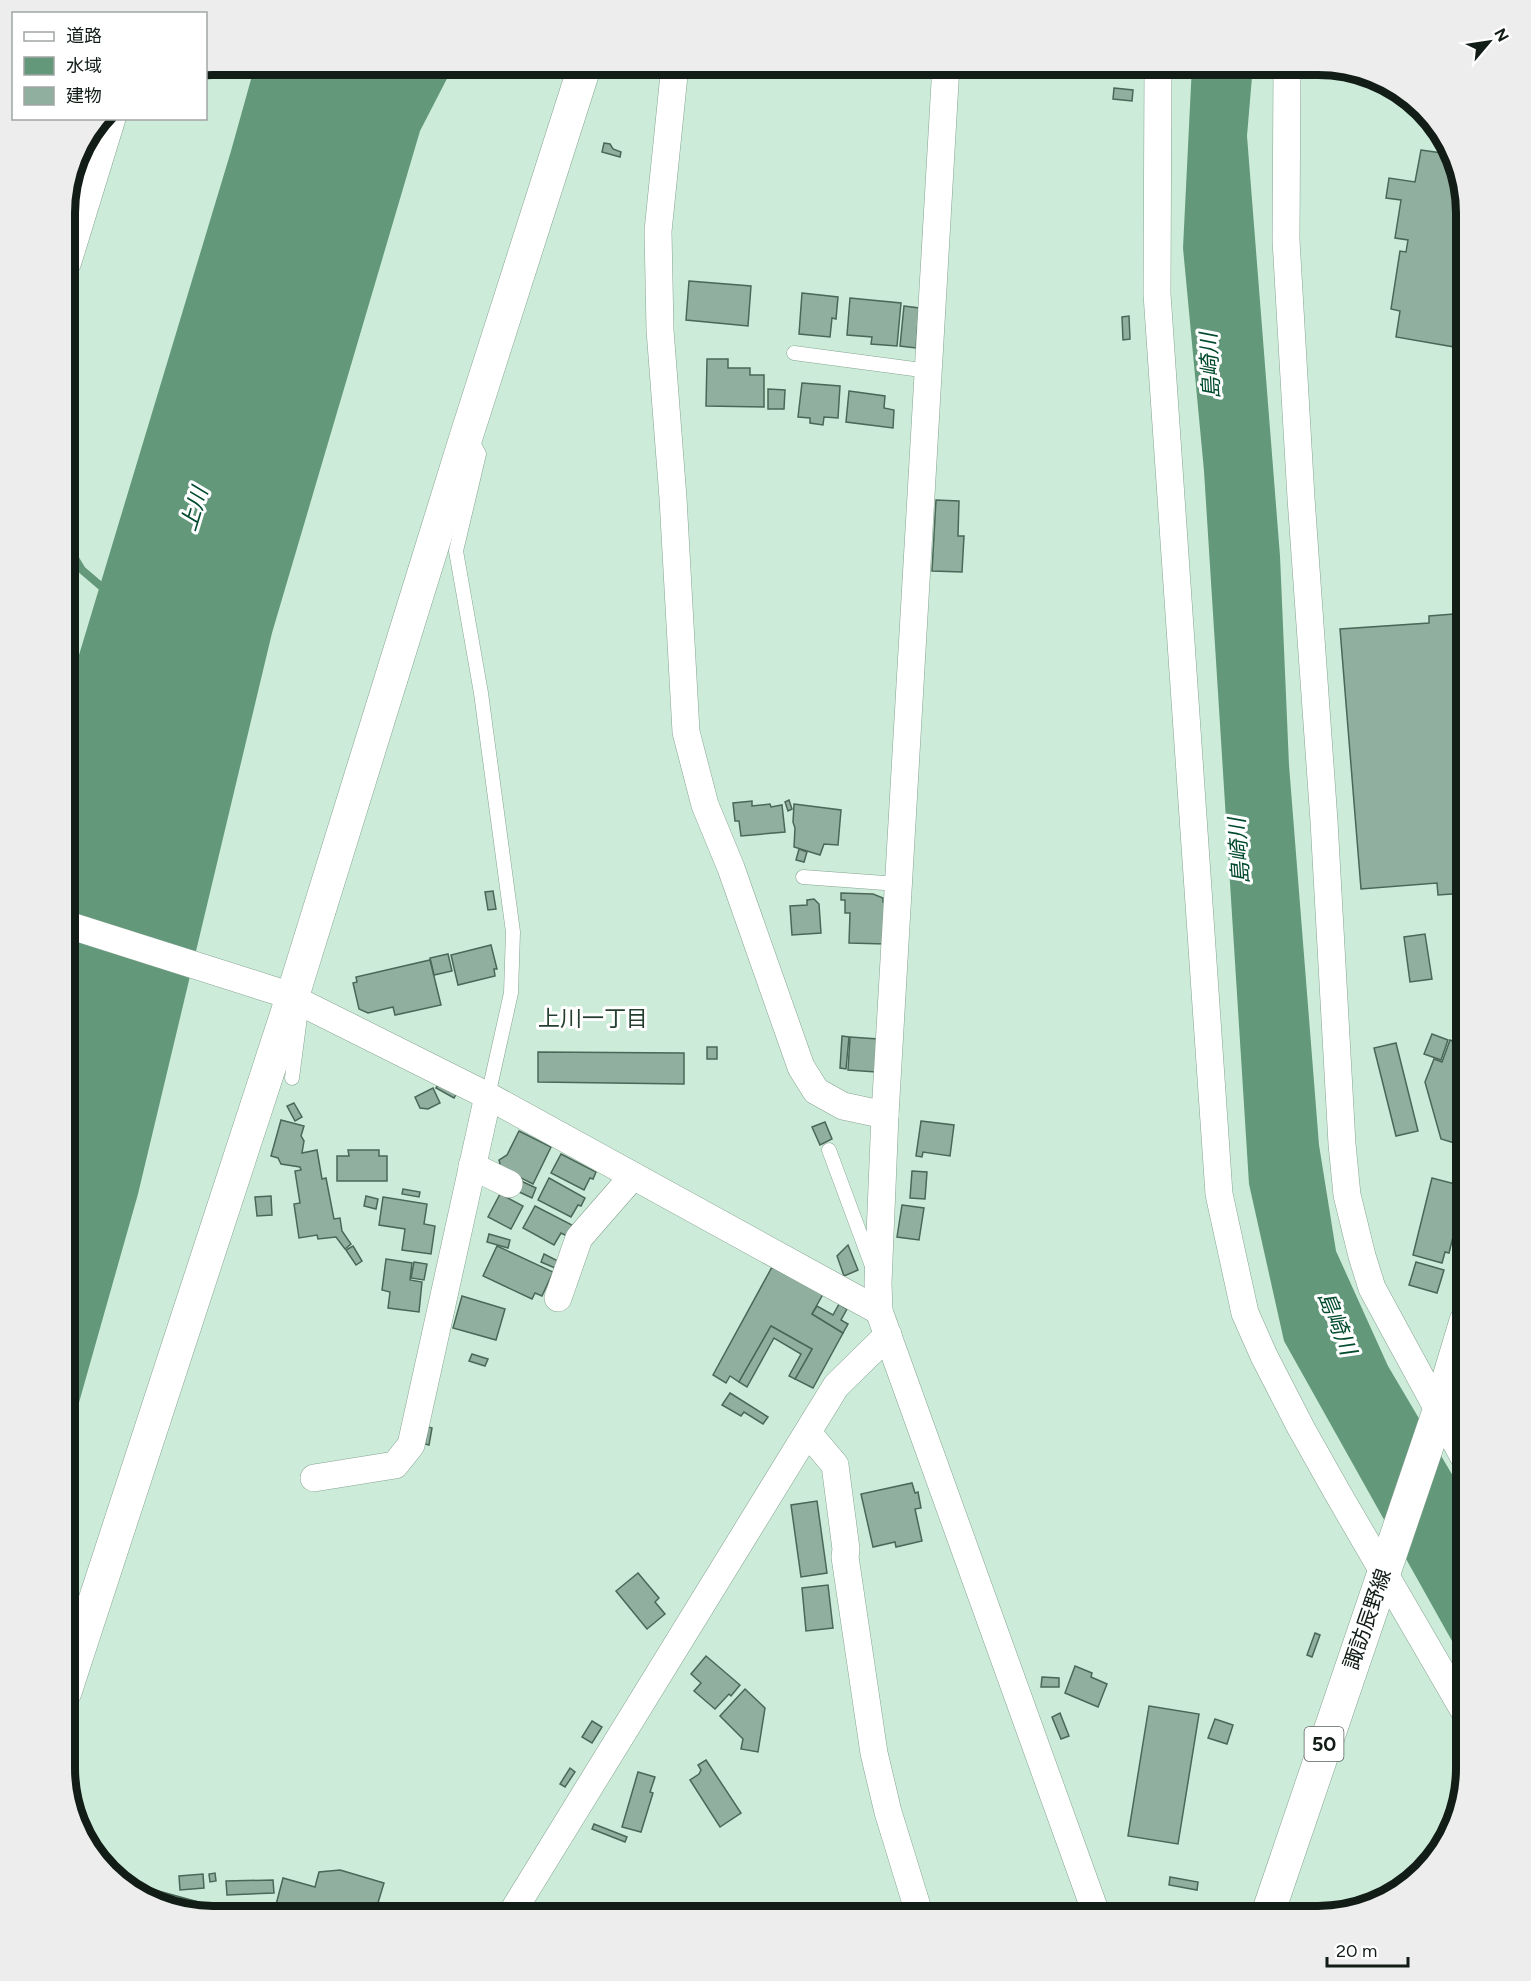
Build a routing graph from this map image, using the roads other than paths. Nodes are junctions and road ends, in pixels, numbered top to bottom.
1 (582, 75) edge
2 (674, 75) edge
3 (945, 75) edge
4 (1158, 75) edge
5 (1287, 75) edge
6 (107, 125) edge
7 (75, 228) edge
8 (794, 353) dead end
9 (928, 371) junction
10 (467, 434) junction
11 (803, 877) dead end
12 (898, 884) junction
13 (75, 927) edge
14 (290, 997) junction
15 (292, 1078) dead end
16 (488, 1096) junction
17 (885, 1115) junction
18 (829, 1150) dead end
19 (472, 1166) junction
20 (633, 1176) junction
21 (510, 1184) dead end
22 (878, 1283) junction
23 (558, 1298) dead end
24 (883, 1323) junction
25 (1456, 1355) edge
26 (1436, 1418) junction
27 (808, 1433) junction
28 (1456, 1446) edge
29 (314, 1478) dead end
30 (1386, 1565) junction
31 (75, 1658) edge
32 (1456, 1694) edge
33 (517, 1906) edge
34 (917, 1906) edge
35 (1093, 1906) edge
36 (1271, 1906) edge

1 - 10 street
2 - 17 street
3 - 9 street
4 - 30 street
5 - 26 street
6 - 7 street
8 - 9 lane
9 - 12 street
10 - 14 street
10 - 16 lane
11 - 12 lane
12 - 17 street
13 - 14 street
14 - 15 lane
14 - 16 street
14 - 31 street
16 - 19 street
16 - 20 street
17 - 22 street
18 - 22 lane
19 - 21 street
19 - 29 street
20 - 23 street
20 - 24 street
22 - 24 street
24 - 27 street
24 - 35 street
25 - 26 street, 諏訪辰野線 / 50
26 - 28 street
26 - 30 street, 諏訪辰野線 / 50
27 - 33 street
27 - 34 street
30 - 32 street
30 - 36 street, 諏訪辰野線 / 50

